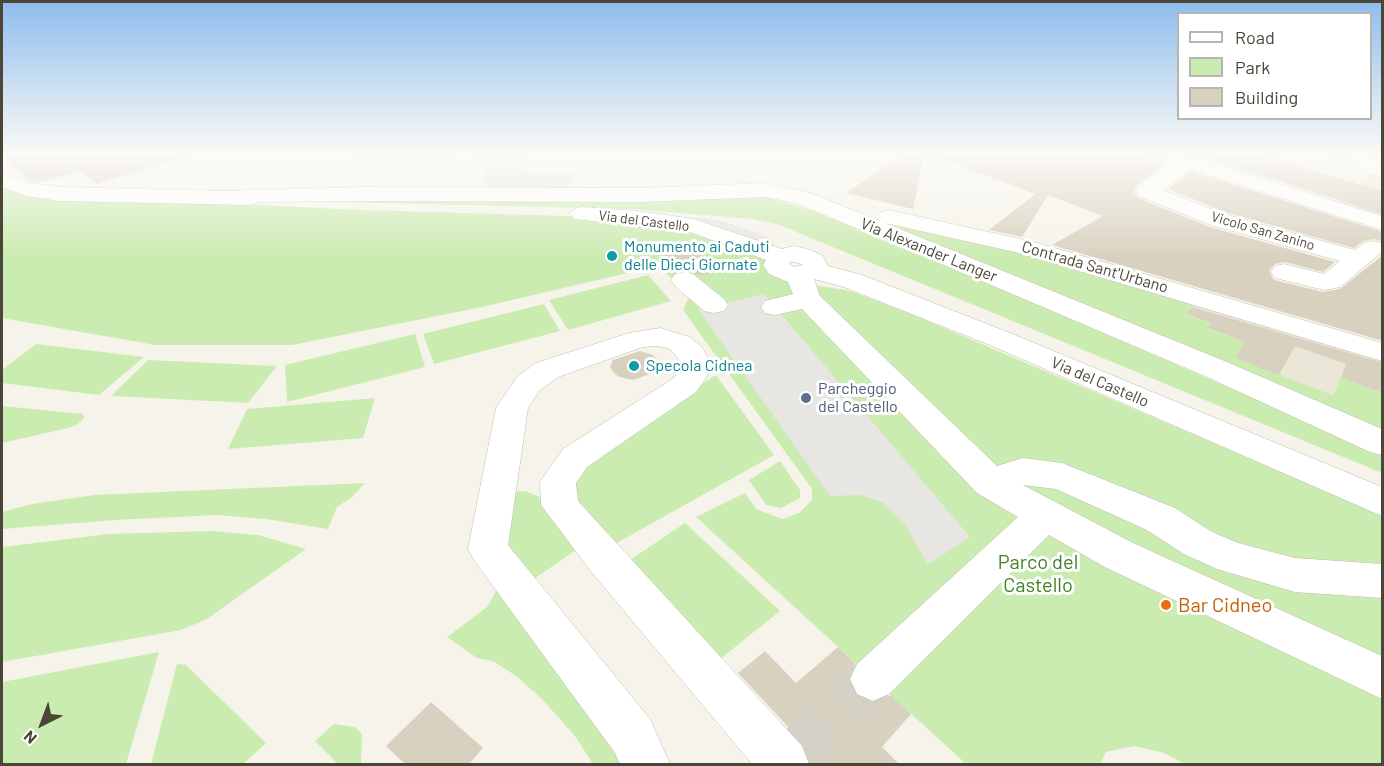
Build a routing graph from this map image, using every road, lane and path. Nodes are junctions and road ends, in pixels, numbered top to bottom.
1 (23, 188) edge
2 (1152, 188) edge
3 (1270, 188) edge
4 (231, 196) junction
5 (802, 198) junction
6 (1383, 223) edge
7 (1383, 240) edge
8 (1361, 259) junction
9 (1284, 272) dead end
10 (800, 275) junction
11 (684, 280) dead end
12 (714, 305) dead end
13 (775, 307) dead end
14 (1383, 352) edge
15 (1383, 443) edge
16 (990, 483) junction
17 (1383, 502) edge
18 (1044, 516) junction
19 (1383, 581) edge
20 (1383, 678) edge
21 (873, 679) tunnel mouth
22 (788, 760) edge
23 (645, 765) edge

1 - 4 street, Via del Castello
2 - 8 street, Vicolo San Zanino
3 - 6 street
4 - 5 street, Via Alexander Langer
4 - 10 street, Via del Castello
5 - 14 street, Contrada Sant'Urbano
5 - 15 street, Via Alexander Langer
7 - 8 street
8 - 9 street
10 - 13 street
10 - 16 street, Via del Castello
10 - 17 street, Via del Castello
11 - 12 street
16 - 18 street, Via del Castello
16 - 19 street
18 - 20 street, Via del Castello
18 - 21 street
22 - 23 street

